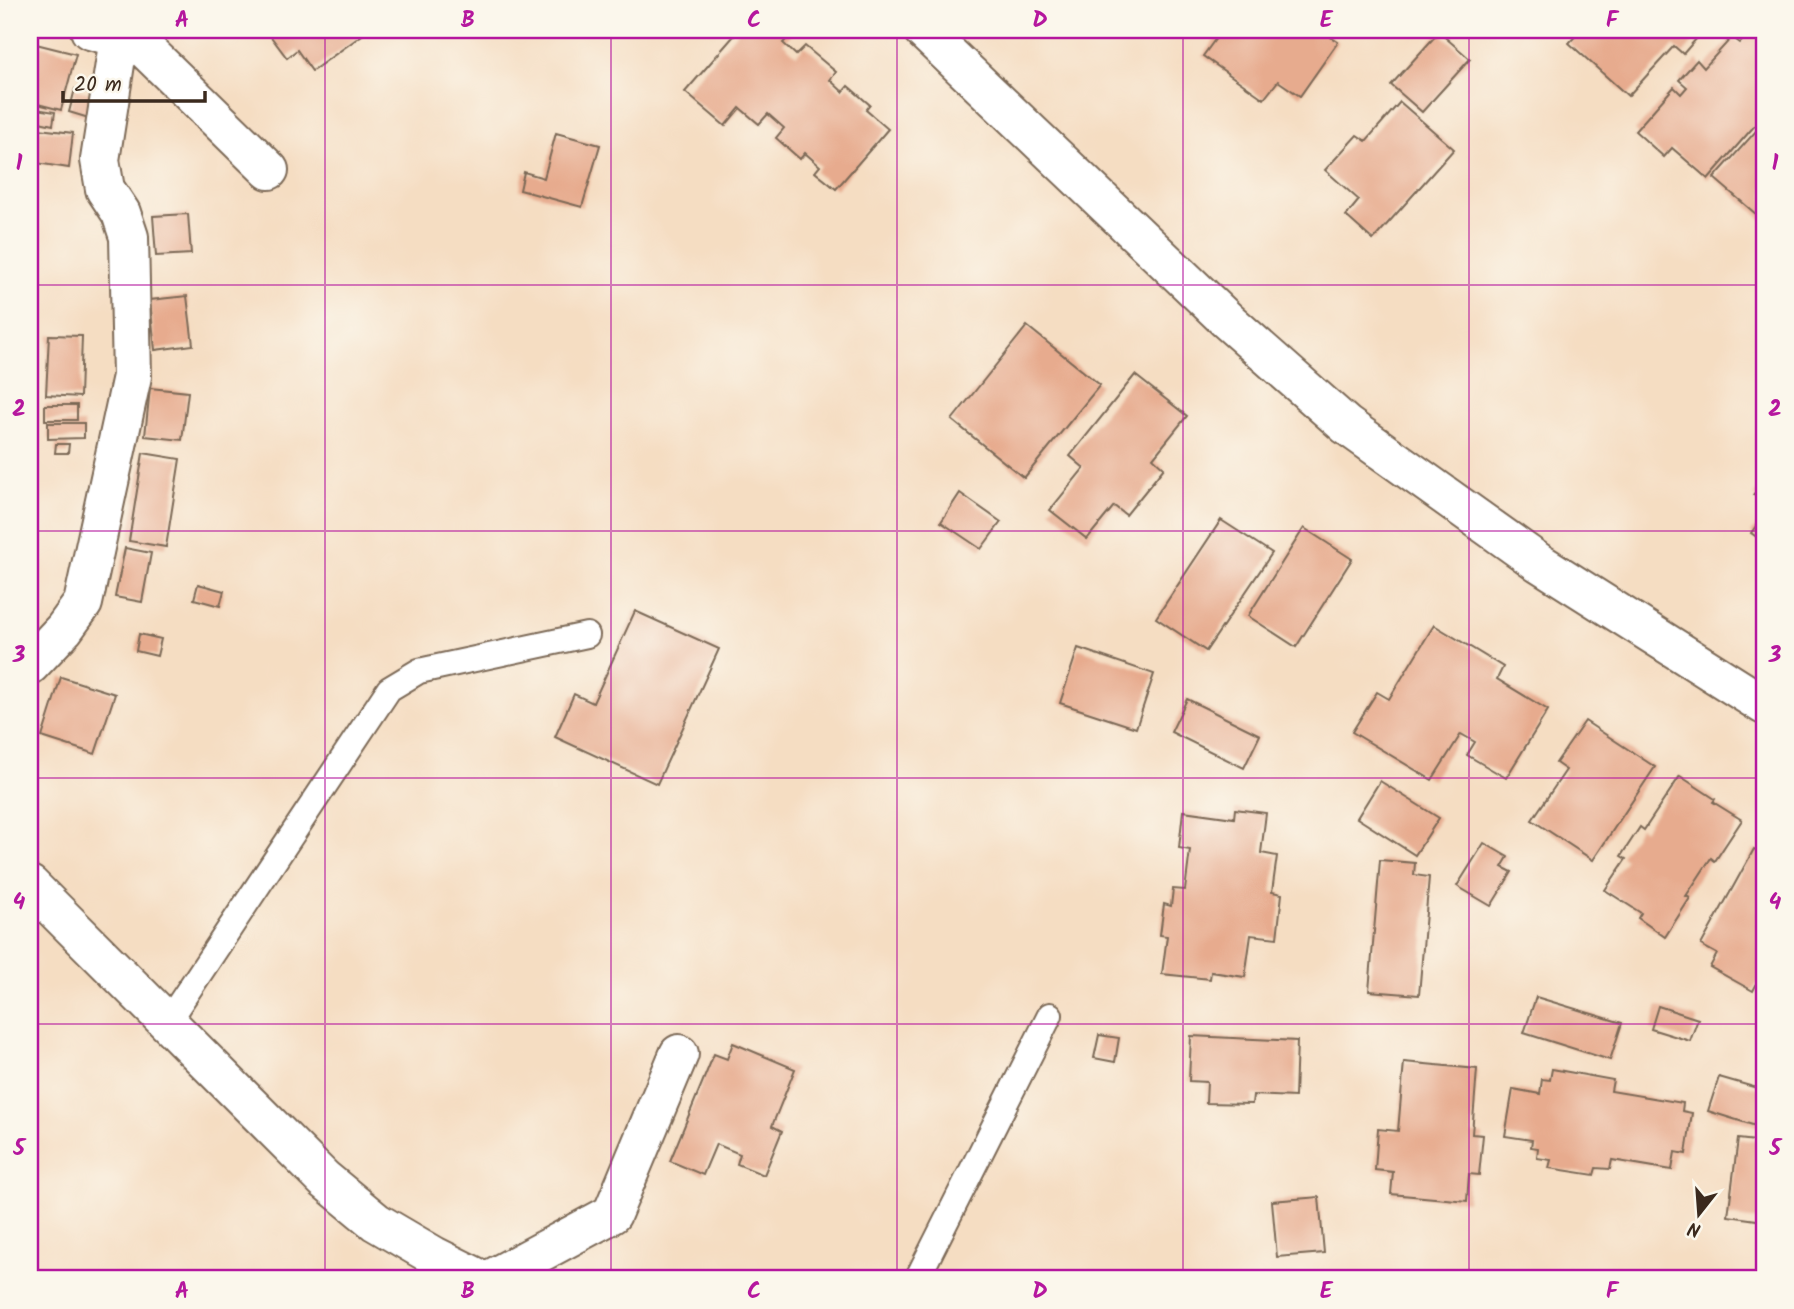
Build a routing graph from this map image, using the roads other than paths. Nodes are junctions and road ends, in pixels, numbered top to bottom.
1 (923, 30) edge
2 (105, 34) edge
3 (269, 170) dead end
4 (587, 635) dead end
5 (30, 665) edge
6 (1764, 705) edge
7 (30, 885) edge
8 (1050, 1016) dead end
9 (167, 1021) junction
10 (679, 1055) dead end
11 (480, 1279) edge
12 (491, 1279) edge
13 (917, 1279) edge

1 - 6 street
2 - 3 street
2 - 5 street
4 - 9 lane
7 - 9 street
8 - 13 lane
9 - 11 street
10 - 12 street

